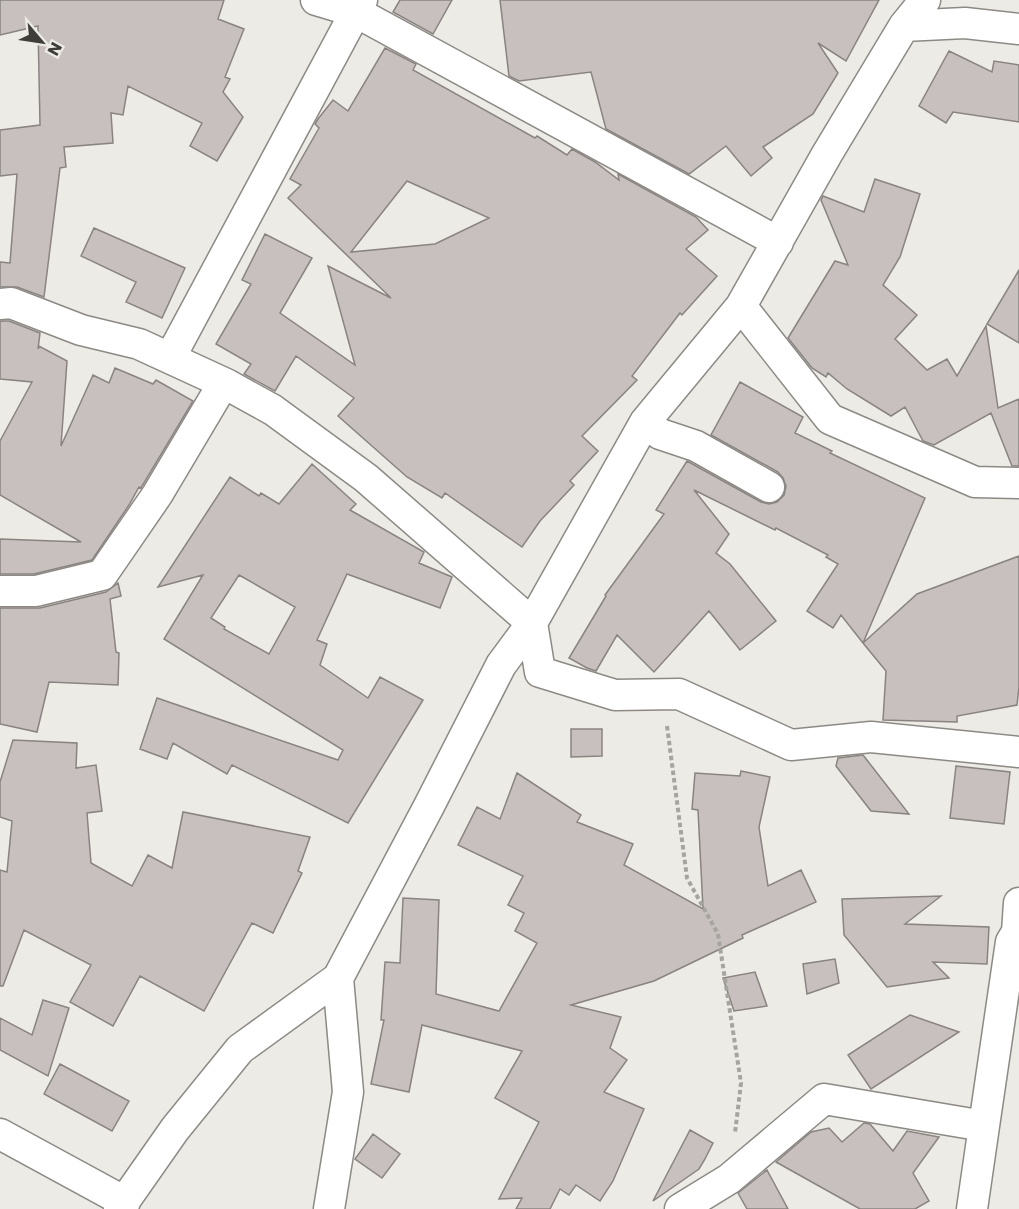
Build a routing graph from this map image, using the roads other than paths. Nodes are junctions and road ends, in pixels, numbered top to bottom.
1 (316, 0) edge
2 (925, 0) edge
3 (359, 6) edge
4 (904, 26) junction
5 (1019, 29) edge
6 (778, 242) junction
7 (0, 304) edge
8 (741, 306) junction
9 (170, 358) junction
10 (226, 384) junction
11 (645, 422) junction
12 (1019, 483) edge
13 (769, 487) dead end
14 (0, 591) edge
15 (532, 623) junction
16 (1019, 752) edge
17 (1019, 903) edge
18 (338, 978) junction
19 (984, 1126) junction
20 (0, 1134) edge
21 (122, 1206) edge
22 (329, 1209) edge
23 (680, 1209) edge
24 (972, 1209) edge

1 - 3 street
2 - 4 street
3 - 6 street
3 - 9 street
4 - 5 street
4 - 6 street
6 - 8 street
7 - 9 street
8 - 11 street
8 - 12 street
9 - 10 street
10 - 14 street
10 - 15 street
11 - 13 street
11 - 15 street
15 - 16 street
15 - 18 street
17 - 19 street
18 - 21 street
18 - 22 street
19 - 23 street
19 - 24 street
20 - 21 street

